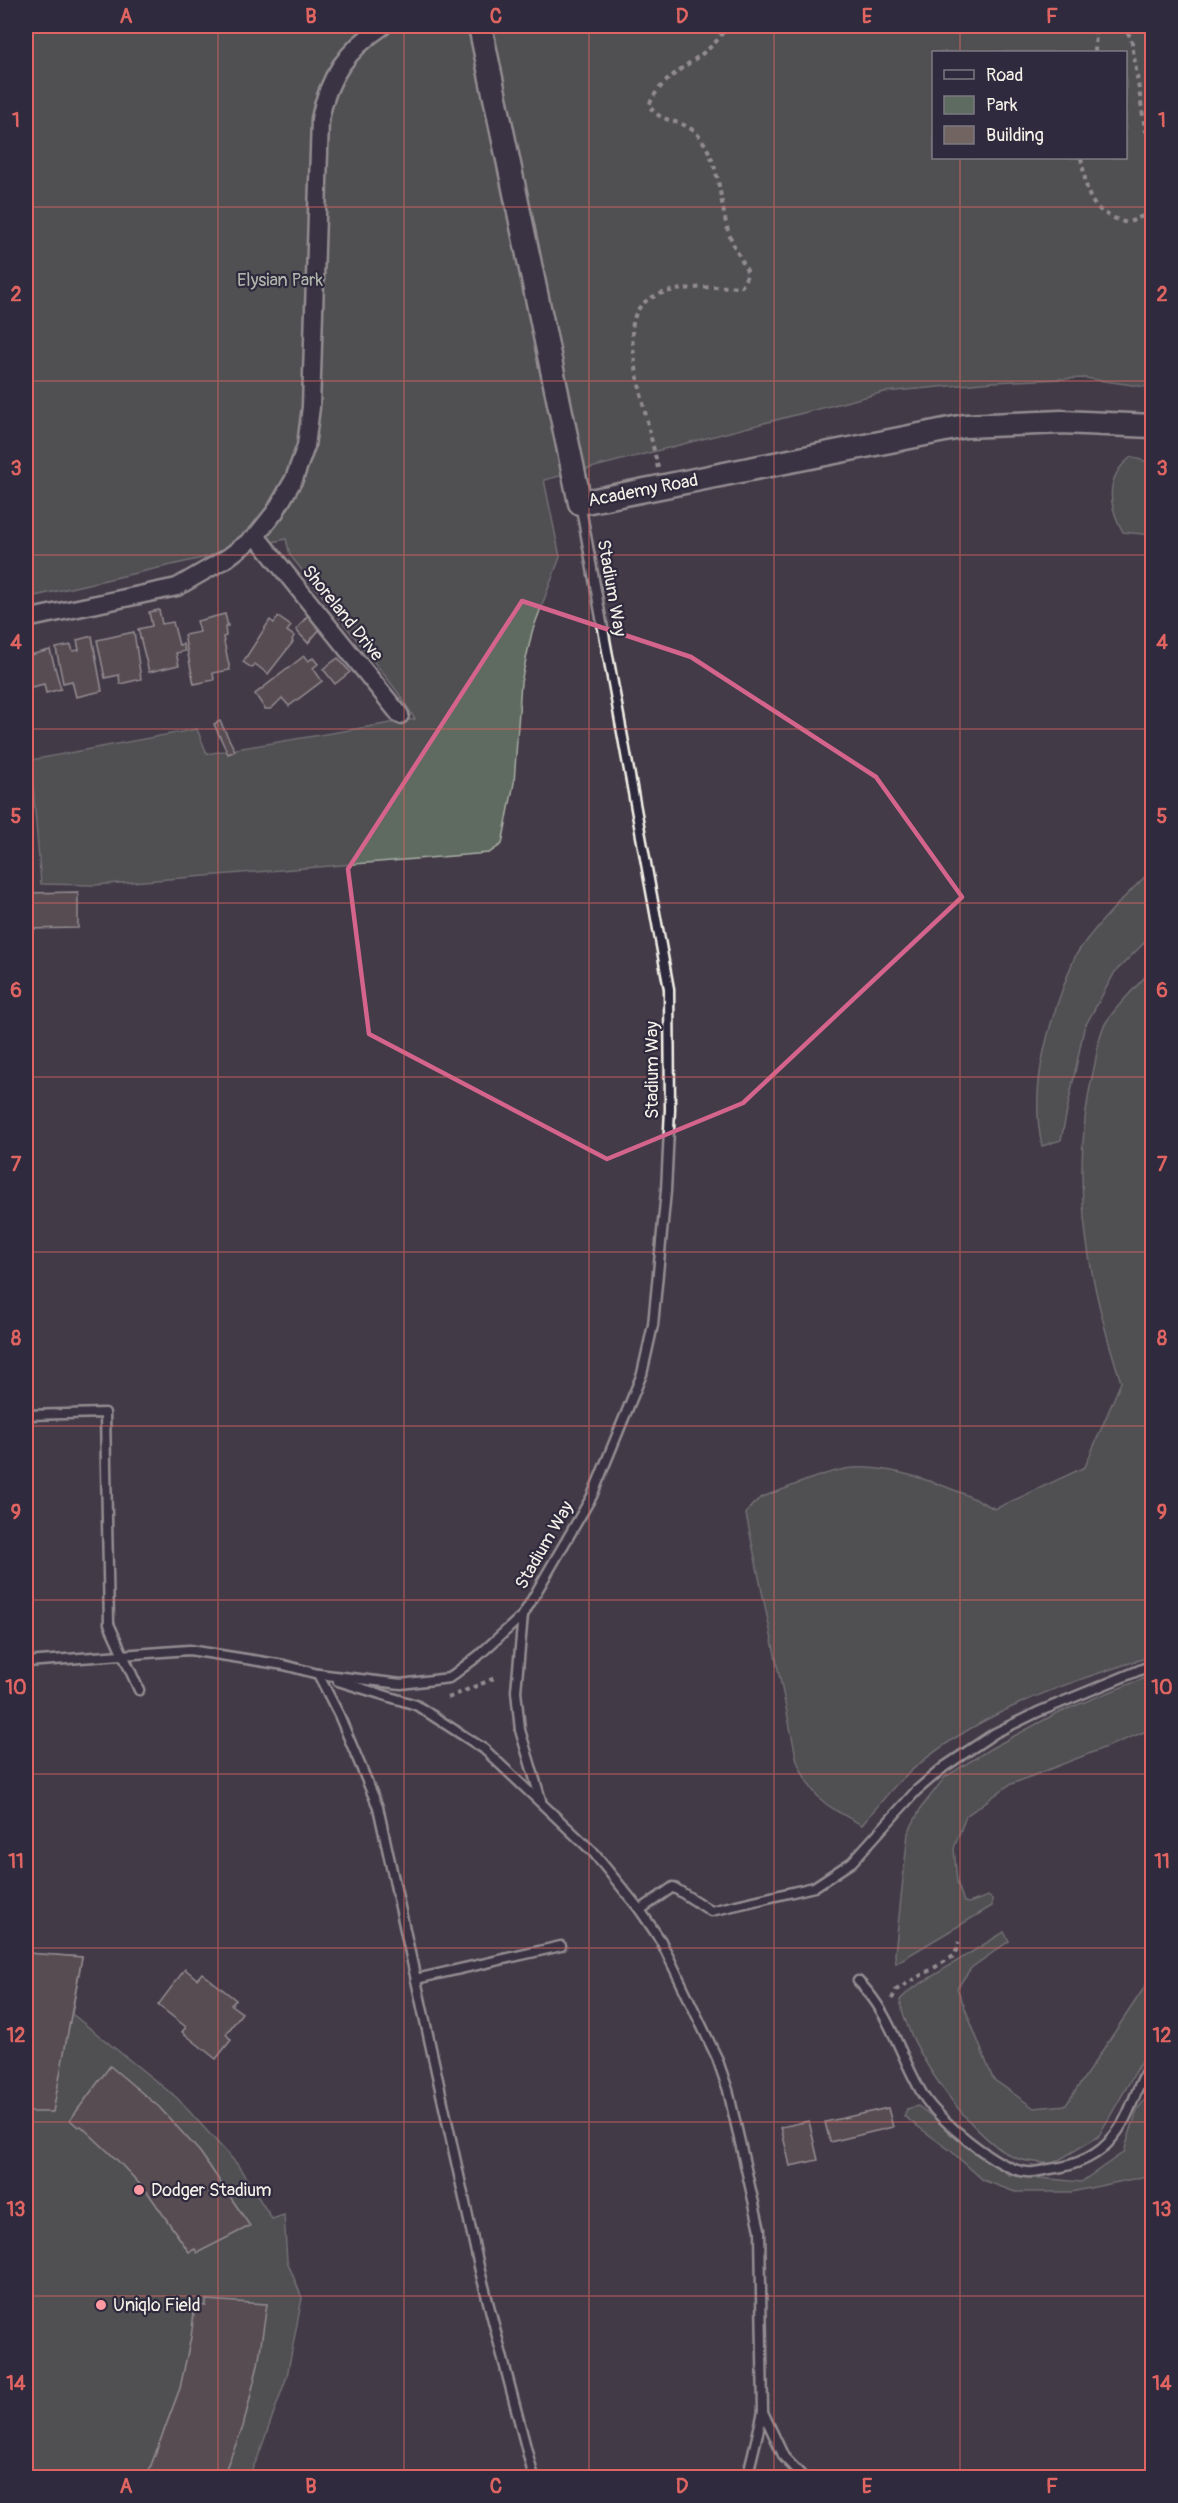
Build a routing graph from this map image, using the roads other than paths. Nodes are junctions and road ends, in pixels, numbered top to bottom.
1 (383, 26) edge
2 (480, 26) edge
3 (1152, 426) edge
4 (580, 503) junction
5 (256, 536) junction
6 (26, 619) edge
7 (400, 715) dead end
8 (26, 1415) edge
9 (523, 1615) junction
10 (123, 1654) junction
11 (26, 1662) edge
12 (1152, 1665) edge
13 (318, 1674) junction
14 (139, 1690) dead end
15 (541, 1801) junction
16 (640, 1910) junction
17 (561, 1946) dead end
18 (416, 1979) junction
19 (858, 1981) dead end
20 (1152, 2061) edge
21 (763, 2412) junction
22 (534, 2478) edge
23 (747, 2478) edge
24 (804, 2478) edge

1 - 5 street
2 - 4 main road, Academy Road
3 - 4 main road, Academy Road
4 - 9 lane, Stadium Way
5 - 6 street
5 - 7 street, Shoreland Drive
8 - 10 lane
9 - 13 lane, Stadium Way
9 - 15 lane, Stadium Way
10 - 11 lane
10 - 13 lane
10 - 14 lane
12 - 16 lane
13 - 15 lane
13 - 18 lane
15 - 16 lane
16 - 21 lane
17 - 18 lane
18 - 22 lane
19 - 20 lane
21 - 23 lane
21 - 24 lane

